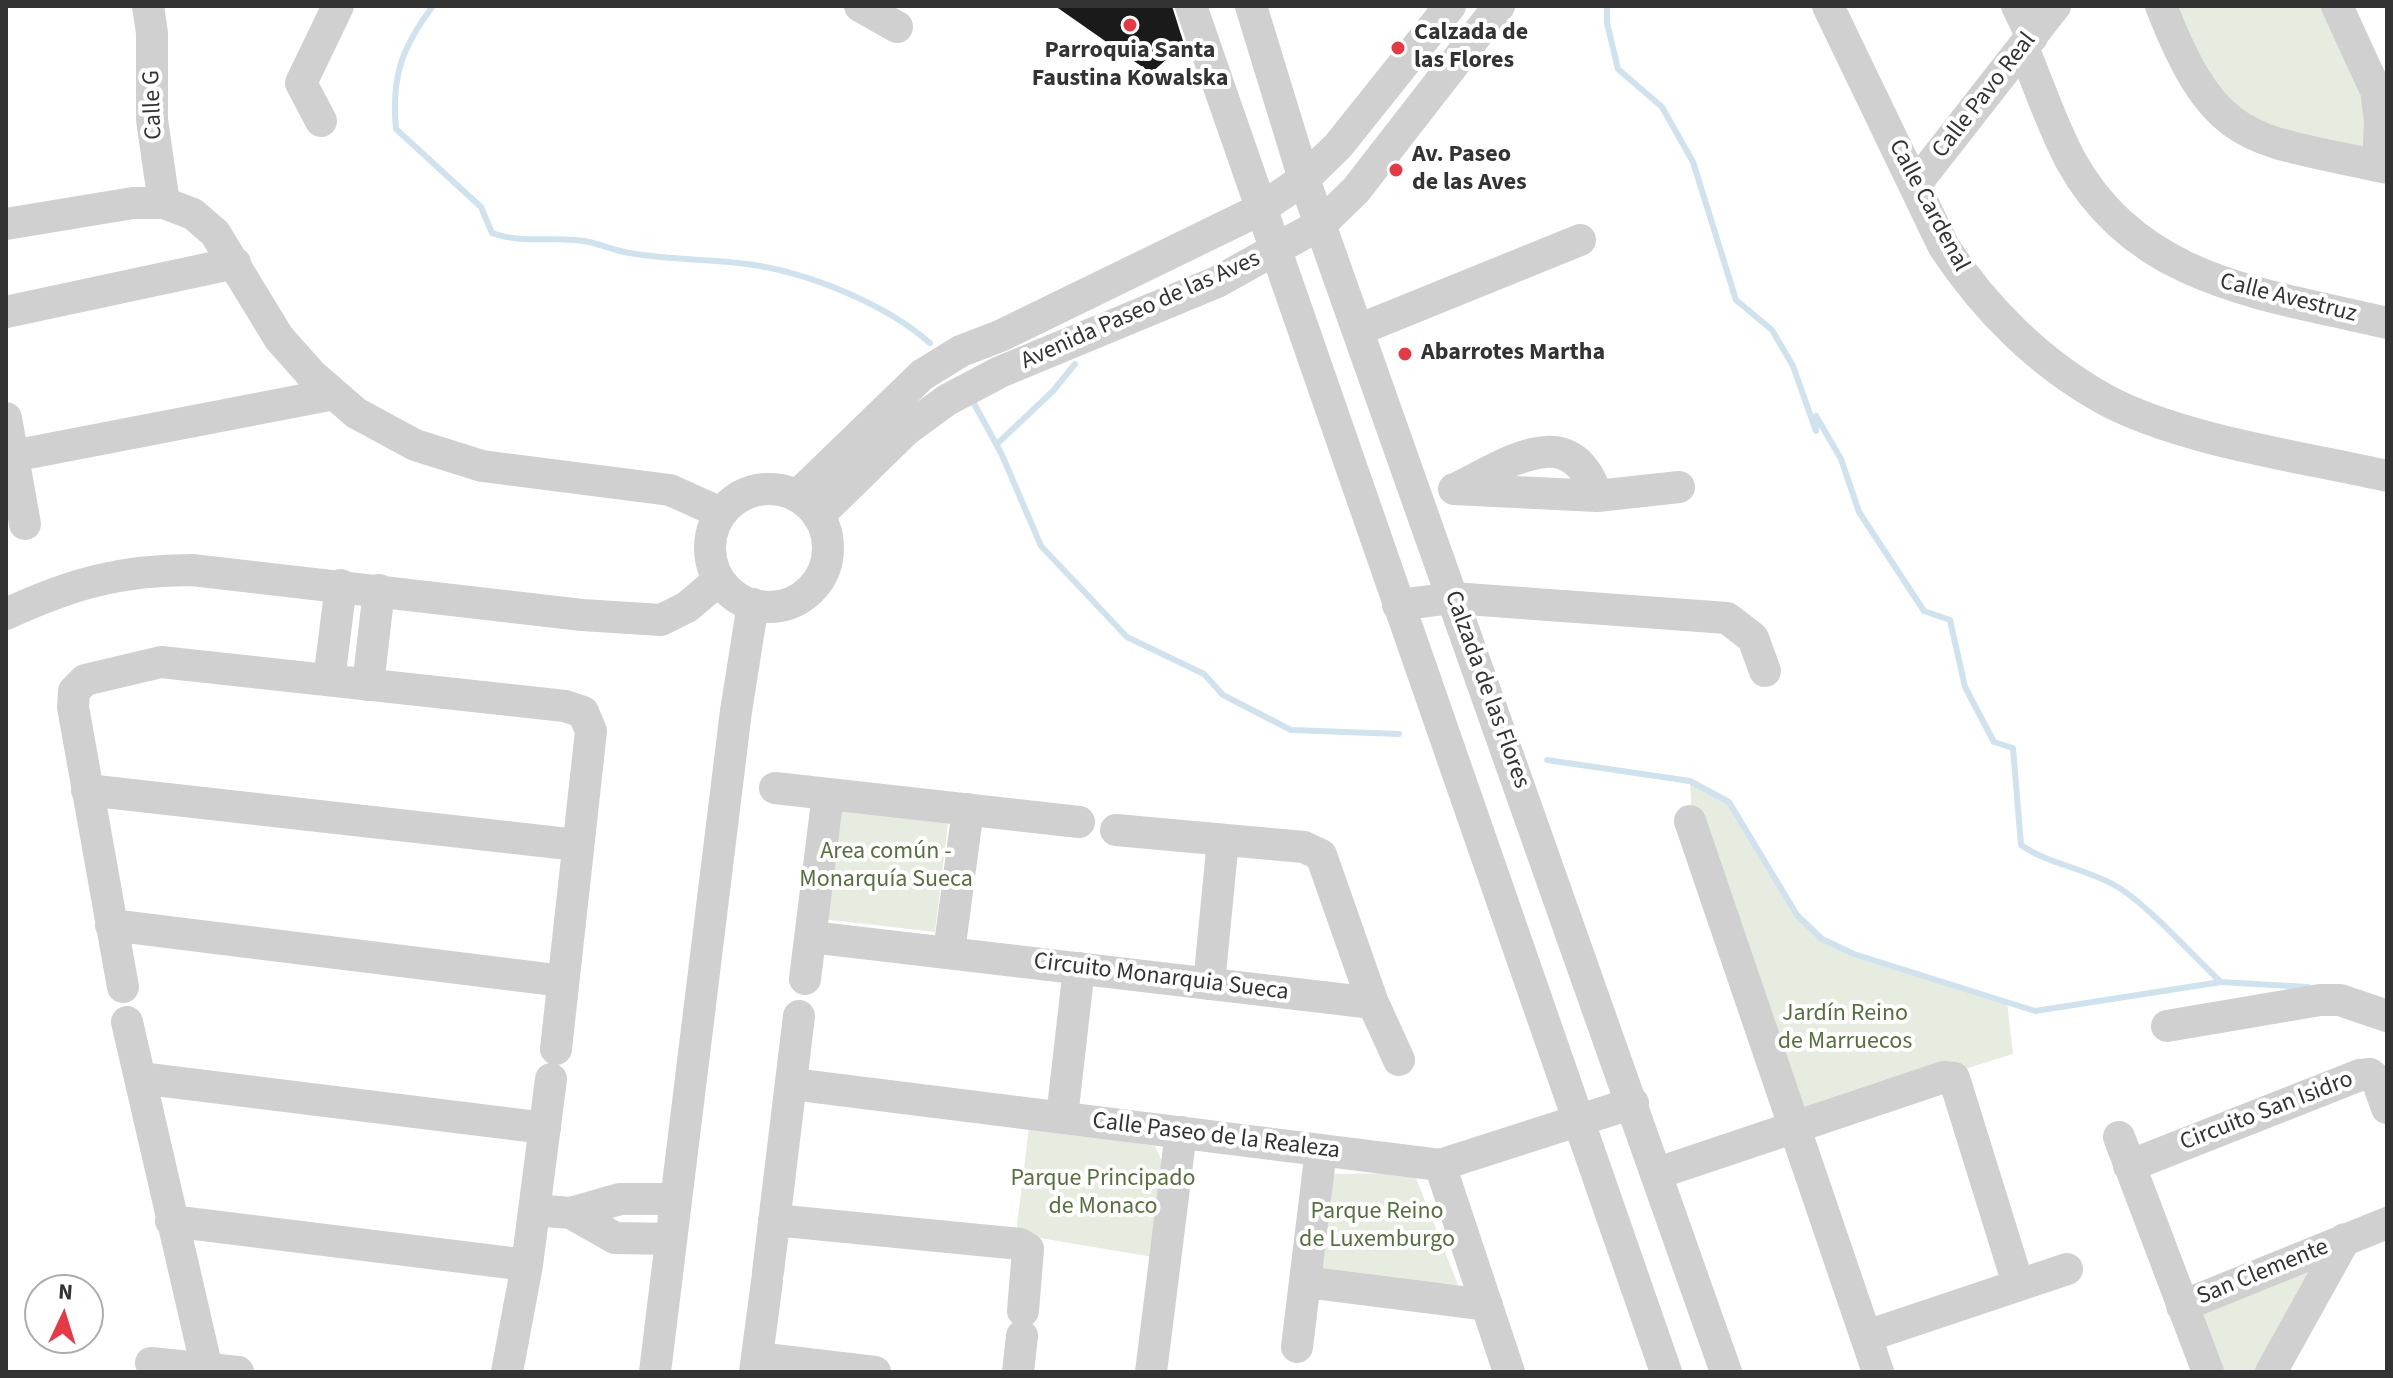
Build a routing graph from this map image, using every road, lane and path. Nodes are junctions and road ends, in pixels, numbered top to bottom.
1 (151, 6) edge
2 (338, 6) edge
3 (860, 6) edge
4 (1191, 6) edge
5 (1251, 6) edge
6 (1450, 6) edge
7 (1499, 6) edge
8 (1828, 6) edge
9 (2017, 6) edge
10 (2055, 6) edge
11 (2161, 6) edge
12 (2337, 6) edge
13 (899, 24) edge
14 (2028, 42) junction
15 (321, 121) dead end
16 (2382, 167) edge
17 (1304, 179) junction
18 (1915, 185) junction
19 (164, 203) junction
20 (1259, 210) junction
21 (6, 224) edge
22 (1321, 224) junction
23 (1580, 240) dead end
24 (1274, 252) junction
25 (235, 263) junction
26 (6, 312) edge
27 (2387, 323) edge
28 (1358, 330) junction
29 (1000, 336) junction
30 (1011, 368) junction
31 (334, 394) junction
32 (6, 418) edge
33 (13, 456) junction
34 (2387, 476) edge
35 (1679, 487) dead end
36 (1419, 502) junction
37 (808, 506) junction
38 (721, 513) junction
39 (25, 524) dead end
40 (719, 580) junction
41 (341, 585) junction
42 (379, 590) junction
43 (1453, 598) junction
44 (753, 604) junction
45 (1398, 605) junction
46 (6, 614) edge
47 (1765, 671) dead end
48 (329, 680) junction
49 (368, 685) junction
50 (775, 788) dead end
51 (87, 790) junction
52 (828, 794) junction
53 (968, 809) junction
54 (1690, 821) dead end
55 (1079, 822) dead end
56 (1116, 830) dead end
57 (1223, 840) junction
58 (577, 845) junction
59 (111, 925) junction
60 (811, 937) junction
61 (949, 952) junction
62 (1079, 968) junction
63 (805, 979) dead end
64 (563, 981) junction
65 (1209, 984) junction
66 (123, 987) dead end
67 (1373, 1003) junction
68 (799, 1016) dead end
69 (2387, 1016) edge
70 (127, 1022) dead end
71 (2167, 1026) dead end
72 (1399, 1060) dead end
73 (140, 1078) junction
74 (792, 1084) junction
75 (1633, 1103) junction
76 (2387, 1108) edge
77 (1062, 1117) junction
78 (1578, 1123) junction
79 (545, 1128) junction
80 (1795, 1128) junction
81 (1181, 1132) junction
82 (1321, 1150) junction
83 (1440, 1165) junction
84 (1658, 1173) junction
85 (676, 1199) junction
86 (534, 1210) junction
87 (571, 1213) junction
88 (774, 1220) junction
89 (171, 1221) junction
90 (2387, 1223) edge
91 (671, 1239) junction
92 (2345, 1239) junction
93 (527, 1265) junction
94 (2067, 1269) dead end
95 (1305, 1282) junction
96 (2018, 1284) junction
97 (1487, 1305) junction
98 (2182, 1306) junction
99 (1867, 1336) junction
100 (1297, 1347) dead end
101 (151, 1363) dead end
102 (756, 1365) edge
103 (222, 1370) edge
104 (507, 1372) edge
105 (655, 1372) edge
106 (875, 1372) edge
107 (1018, 1372) edge
108 (1151, 1372) edge
109 (1509, 1372) edge
110 (1666, 1372) edge
111 (1726, 1372) edge
112 (1878, 1372) edge
113 (2208, 1372) edge
114 (2271, 1372) edge

1 - 19 street, Calle G
2 - 15 street
3 - 13 street
4 - 20 street
5 - 17 street, Calzada de las Flores
6 - 17 street, Avenida Paseo de las Aves
7 - 22 street, Avenida Paseo de las Aves
8 - 18 street, Calle Cardenal
9 - 14 street, Calle Avestruz
10 - 14 street, Calle Pavo Real
11 - 16 street
12 - 16 street
14 - 18 street, Calle Pavo Real
14 - 27 street, Calle Avestruz
17 - 20 street, Avenida Paseo de las Aves
17 - 22 street, Calzada de las Flores
18 - 34 street, Calle Cardenal
19 - 21 street
19 - 25 street
20 - 24 street
20 - 29 street, Avenida Paseo de las Aves
22 - 24 street, Avenida Paseo de las Aves
22 - 28 street, Calzada de las Flores
23 - 28 street
24 - 30 street, Avenida Paseo de las Aves
24 - 45 street
25 - 26 street
25 - 31 street
28 - 36 street, Calzada de las Flores
29 - 30 street
29 - 37 street, Avenida Paseo de las Aves
30 - 37 street, Avenida Paseo de las Aves
31 - 33 street
31 - 38 street
32 - 33 street
33 - 39 street
35 - 36 street
36 - 43 street, Calzada de las Flores
37 - 38 street
37 - 44 street
38 - 40 street
40 - 42 street
40 - 44 street
41 - 42 street
41 - 46 street
41 - 48 street
42 - 49 street
43 - 45 street
43 - 47 street
43 - 75 street, Calzada de las Flores
44 - 85 street
45 - 78 street
48 - 49 street
48 - 51 street
49 - 58 street
50 - 52 street
51 - 58 street
51 - 59 street
52 - 53 street
52 - 60 street
53 - 55 street
53 - 61 street
54 - 80 street
56 - 57 street
57 - 65 street
57 - 67 street
58 - 64 street
59 - 64 street
59 - 66 street
60 - 61 street, Circuito Monarquia Sueca
60 - 63 street
61 - 62 street, Circuito Monarquia Sueca
62 - 65 street, Circuito Monarquia Sueca
62 - 77 street
64 - 79 street
65 - 67 street, Circuito Monarquia Sueca
67 - 72 street
68 - 74 street
69 - 71 street
70 - 73 street
73 - 79 street
73 - 89 street
74 - 77 street, Calle Paseo de la Realeza
74 - 88 street
75 - 78 street, Calle Paseo de la Realeza
75 - 84 street, Calzada de las Flores
76 - 98 street, Circuito San Isidro
77 - 81 street, Calle Paseo de la Realeza
78 - 83 street, Calle Paseo de la Realeza
78 - 110 street
79 - 86 street
80 - 84 street
80 - 96 street
80 - 99 street
81 - 82 street, Calle Paseo de la Realeza
81 - 108 street
82 - 83 street, Calle Paseo de la Realeza
82 - 95 street
83 - 97 street
84 - 111 street, Calzada de las Flores
85 - 87 street
85 - 91 street
86 - 87 street
86 - 93 street
87 - 91 street
88 - 102 street
88 - 107 street
89 - 93 street
89 - 103 street
90 - 92 street, San Clemente
91 - 105 street
92 - 98 street, San Clemente
92 - 114 street, San Clemente
93 - 104 street
94 - 96 street
95 - 97 street
95 - 100 street
96 - 99 street
97 - 109 street
98 - 113 street, Circuito San Isidro
99 - 112 street
101 - 103 street
102 - 106 street

